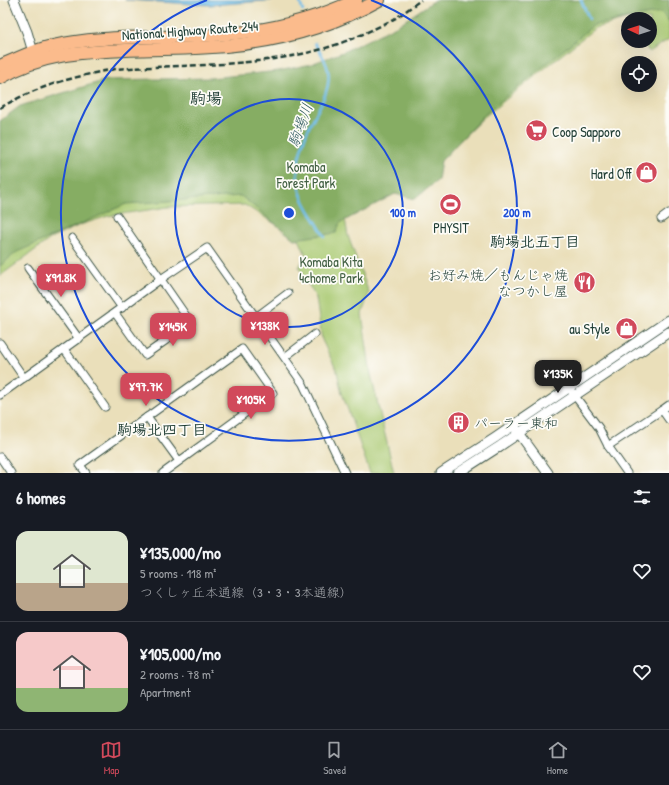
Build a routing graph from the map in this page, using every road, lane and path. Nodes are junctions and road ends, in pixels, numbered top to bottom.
1 (14, 0) edge
2 (356, 0) edge
3 (379, 0) edge
4 (33, 52) junction
5 (0, 66) edge
6 (0, 78) edge
7 (669, 213) edge
8 (117, 216) dead end
9 (661, 219) dead end
10 (72, 238) dead end
11 (28, 268) dead end
12 (161, 279) junction
13 (288, 293) dead end
14 (122, 308) junction
15 (115, 313) junction
16 (256, 317) junction
17 (669, 320) edge
18 (669, 332) edge
19 (315, 334) dead end
20 (79, 339) junction
21 (0, 343) edge
22 (64, 349) junction
23 (285, 357) junction
24 (24, 378) junction
25 (568, 389) junction
26 (0, 395) edge
27 (576, 395) junction
28 (669, 405) edge
29 (105, 407) dead end
30 (662, 410) junction
31 (147, 417) junction
32 (669, 420) edge
33 (513, 425) junction
34 (519, 433) junction
35 (608, 446) junction
36 (0, 457) edge
37 (179, 461) junction
38 (459, 461) junction
39 (464, 472) edge
40 (11, 473) edge
41 (86, 473) edge
42 (163, 473) edge
43 (345, 473) edge
44 (441, 473) edge
45 (548, 473) edge
46 (627, 473) edge

1 - 4 street
2 - 4 highway, National Highway Route 244
3 - 6 highway, National Highway Route 244
4 - 5 highway, National Highway Route 244
7 - 9 street
8 - 12 street
10 - 14 street
11 - 20 street
12 - 14 street
12 - 15 street
12 - 16 street
13 - 16 street
14 - 15 street
15 - 20 street
16 - 23 street
17 - 25 street
18 - 27 street
19 - 23 street
20 - 22 street
21 - 24 street
22 - 24 street
22 - 29 street
23 - 43 street
24 - 26 street
25 - 27 street
25 - 33 street
27 - 34 street
27 - 35 street
28 - 30 street
30 - 32 street
30 - 35 street
31 - 37 street
31 - 37 street
31 - 41 street
33 - 34 street
33 - 38 street
34 - 39 street
34 - 45 street
35 - 46 street
36 - 40 street
37 - 42 street
38 - 39 street
38 - 44 street

